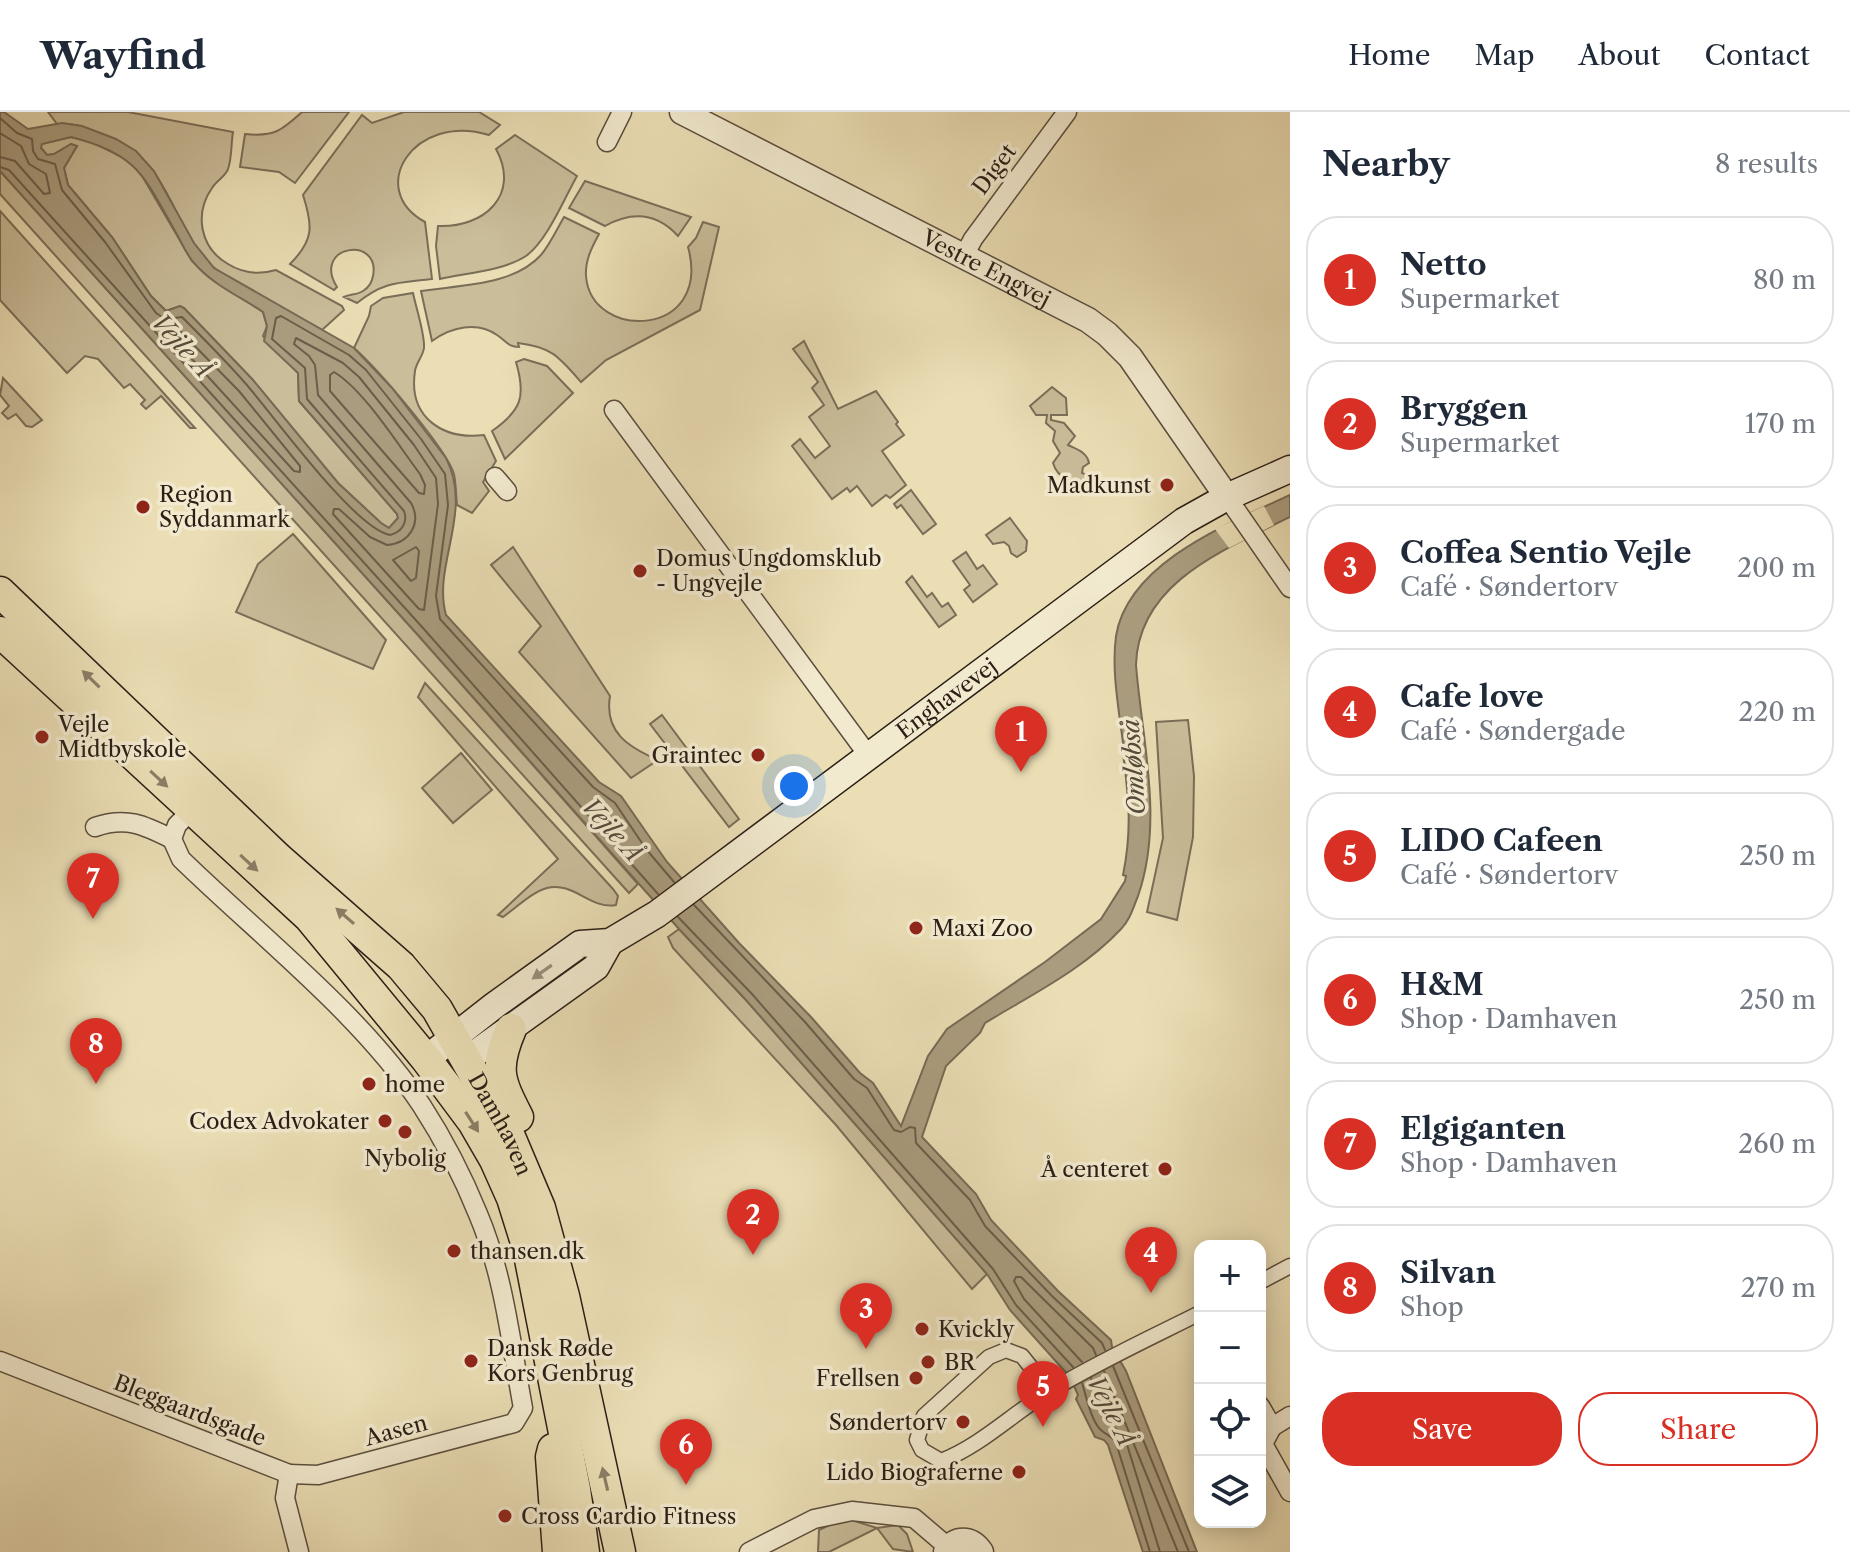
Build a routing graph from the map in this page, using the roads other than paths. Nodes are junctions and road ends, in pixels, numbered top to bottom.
1 (622, 112) edge
2 (682, 112) edge
3 (1067, 112) edge
4 (607, 142) dead end
5 (964, 256) junction
6 (614, 410) dead end
7 (1290, 469) edge
8 (1227, 497) junction
9 (1290, 588) edge
10 (0, 592) edge
11 (0, 632) edge
12 (868, 755) junction
13 (200, 801) junction
14 (95, 827) dead end
15 (172, 839) junction
16 (610, 942) junction
17 (511, 1029) junction
18 (447, 1051) junction
19 (1290, 1266) edge
20 (1266, 1279) edge
21 (1194, 1316) edge
22 (0, 1361) edge
23 (581, 1368) junction
24 (1056, 1388) junction
25 (1266, 1416) edge
26 (1290, 1416) edge
27 (562, 1421) junction
28 (1272, 1427) junction
29 (289, 1474) junction
30 (1290, 1492) edge
31 (978, 1548) edge
32 (947, 1550) edge
33 (299, 1552) edge
34 (558, 1552) edge
35 (584, 1552) edge
36 (620, 1552) edge
37 (749, 1552) edge
38 (1004, 1552) edge

1 - 4 street
2 - 5 street, Vestre Engvej
3 - 5 street, Diget
5 - 8 street, Vestre Engvej
6 - 12 street
7 - 8 main road, Enghavevej
8 - 9 street
8 - 12 main road, Enghavevej
13 -> 10 main road, Damhaven
11 -> 13 main road, Damhaven
12 - 16 main road, Enghavevej
13 - 15 street
13 -> 18 main road, Damhaven
18 -> 13 main road, Damhaven
14 - 15 street
15 - 29 street, Aasen
16 - 17 main road, Enghavevej
16 -> 18 main road, Enghavevej
17 - 18 main road, Enghavevej
17 - 23 main road
18 - 23 main road, Damhaven
18 -> 27 main road, Damhaven
19 - 20 street
21 - 24 street
22 - 29 street, Bleggaardsgade
36 -> 23 main road, Damhaven
24 - 24 street
25 - 28 street
26 - 28 street
27 - 34 main road
27 - 35 main road, Damhaven
28 - 30 street
29 - 33 street
31 - 32 street
31 - 38 street
32 - 37 street

